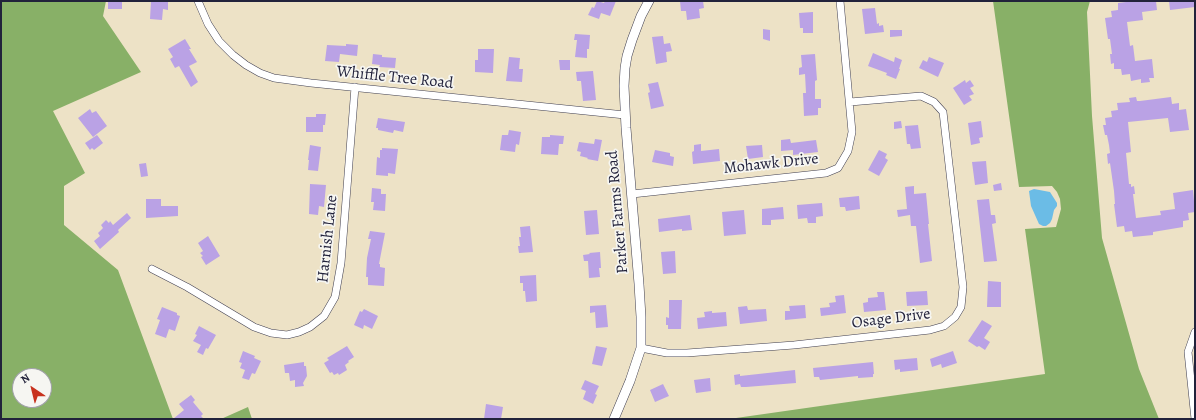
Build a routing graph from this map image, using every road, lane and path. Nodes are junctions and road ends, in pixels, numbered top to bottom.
1 (198, 1) edge
2 (648, 1) edge
3 (840, 1) edge
4 (355, 88) junction
5 (850, 102) junction
6 (625, 115) junction
7 (632, 194) junction
8 (152, 269) dead end
9 (1195, 332) edge
10 (641, 348) junction
11 (614, 419) edge
12 (1194, 419) edge

1 - 4 street, Whiffle Tree Road
2 - 6 street, Parker Farms Road
3 - 5 street, Mohawk Drive
4 - 6 street, Whiffle Tree Road
4 - 8 street, Harnish Lane
5 - 7 street, Mohawk Drive
5 - 10 street, Osage Drive
6 - 7 street, Parker Farms Road
7 - 10 street, Parker Farms Road
9 - 12 street
10 - 11 street, Parker Farms Road

